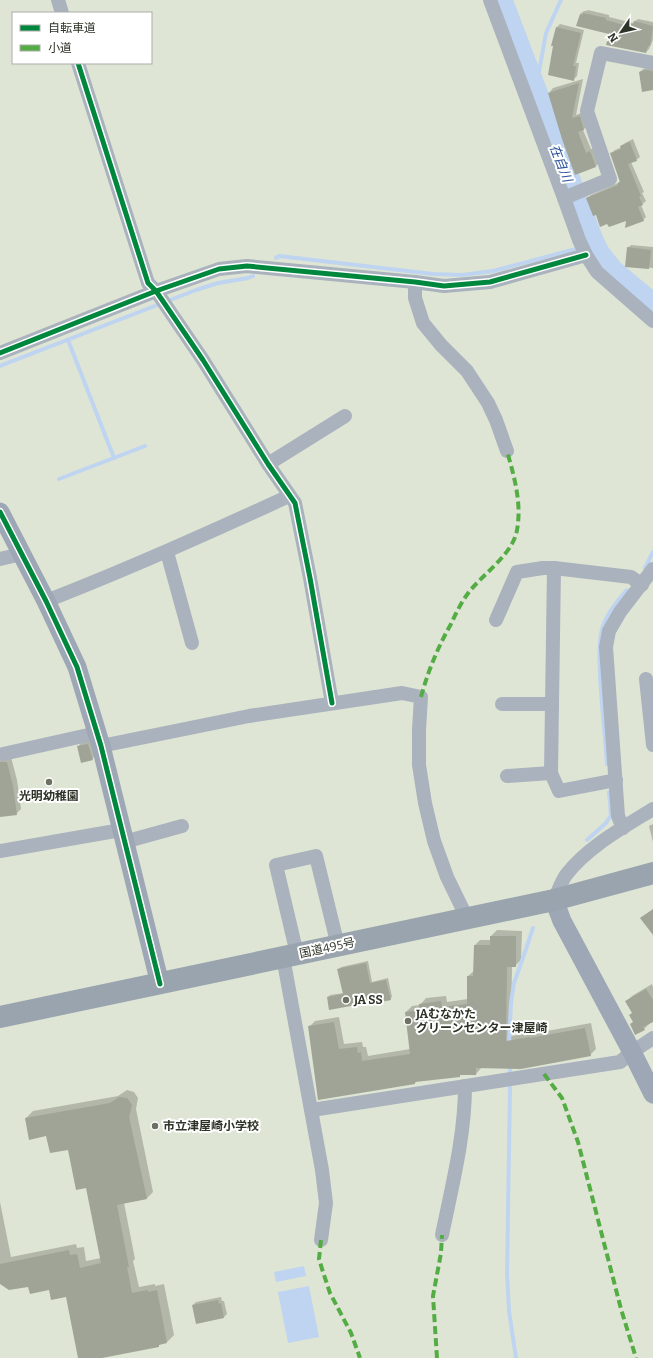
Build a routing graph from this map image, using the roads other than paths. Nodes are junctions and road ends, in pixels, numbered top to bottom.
1 (58, 0) edge
2 (490, 0) edge
3 (62, 12) edge
4 (653, 63) edge
5 (78, 64) edge
6 (564, 198) junction
7 (586, 255) junction
8 (415, 282) junction
9 (156, 291) junction
10 (653, 321) edge
11 (0, 353) edge
12 (345, 416) dead end
13 (507, 451) dead end
14 (268, 464) junction
15 (290, 496) junction
16 (0, 512) edge
17 (167, 552) junction
18 (22, 554) junction
19 (0, 559) edge
20 (554, 568) junction
21 (653, 569) edge
22 (642, 585) junction
23 (46, 601) junction
24 (496, 620) dead end
25 (192, 643) dead end
26 (646, 678) dead end
27 (332, 703) junction
28 (502, 704) dead end
29 (552, 704) junction
30 (99, 739) junction
31 (653, 745) edge
32 (3, 754) dead end
33 (552, 772) junction
34 (507, 776) dead end
35 (616, 780) junction
36 (653, 809) edge
37 (182, 826) dead end
38 (623, 828) junction
39 (123, 836) junction
40 (0, 851) edge
41 (653, 873) edge
42 (554, 900) junction
43 (467, 918) junction
44 (338, 946) junction
45 (290, 956) junction
46 (160, 984) junction
47 (0, 1017) edge
48 (653, 1038) edge
49 (632, 1052) junction
50 (465, 1086) junction
51 (653, 1094) edge
52 (312, 1110) junction
53 (442, 1235) dead end
54 (321, 1240) dead end

1 - 3 street
2 - 6 street
4 - 6 street
5 - 9 street
6 - 7 street
7 - 8 street
7 - 10 street
8 - 9 street
8 - 13 street
9 - 11 street
9 - 14 street
12 - 14 street
14 - 15 street
15 - 17 street
15 - 27 street
16 - 18 street
17 - 23 street
17 - 25 street
18 - 19 street
18 - 23 street
20 - 22 street
20 - 24 street
20 - 29 street
21 - 22 street
22 - 35 street
23 - 30 street
26 - 31 street
27 - 30 street
27 - 43 street
28 - 29 street
29 - 33 street
30 - 32 street
30 - 39 street
33 - 34 street
33 - 35 street
35 - 38 street
36 - 38 street
37 - 39 street
38 - 42 street
39 - 40 street
39 - 46 street
41 - 42 highway, 国道495号
42 - 43 highway, 国道495号
42 - 49 street
43 - 44 highway, 国道495号
44 - 45 highway, 国道495号
44 - 45 street
45 - 46 highway, 国道495号
45 - 52 street
46 - 47 highway, 国道495号
48 - 49 street
49 - 50 street
49 - 51 street
50 - 52 street
50 - 53 street
52 - 54 street

